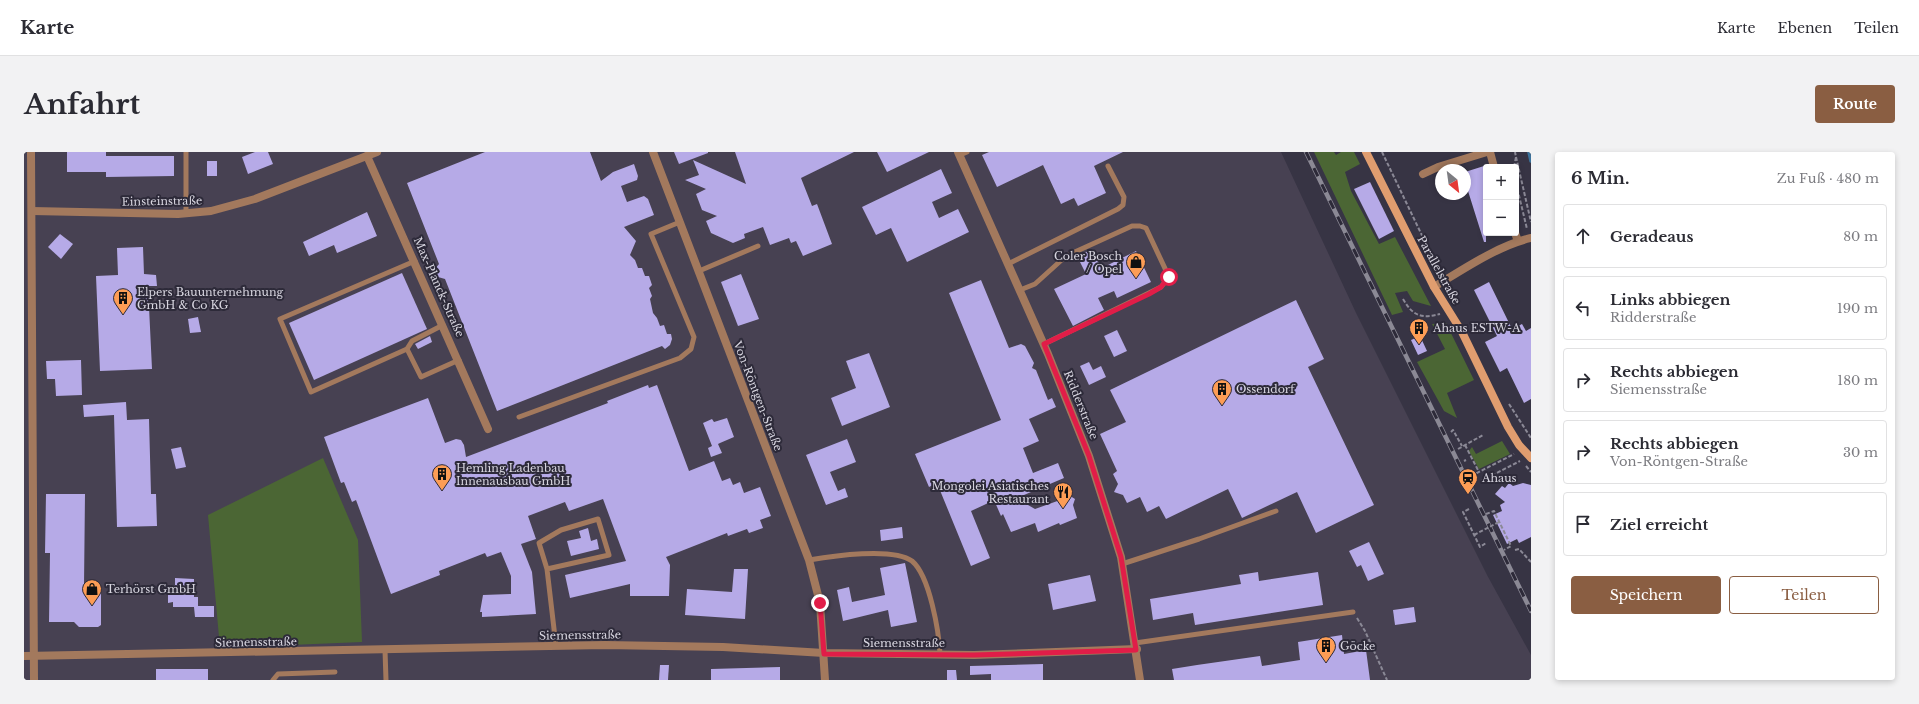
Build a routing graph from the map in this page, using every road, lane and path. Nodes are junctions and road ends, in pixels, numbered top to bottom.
1 (31, 152) edge
2 (186, 152) edge
3 (377, 152) edge
4 (653, 152) edge
5 (1366, 152) edge
6 (1382, 152) edge
7 (1488, 152) edge
8 (1515, 152) edge
9 (962, 153) edge
10 (1468, 155) edge
11 (367, 156) junction
12 (1516, 157) junction
13 (1493, 164) edge
14 (1515, 164) edge
15 (1108, 166) dead end
16 (1423, 174) dead end
17 (1519, 195) edge
18 (32, 211) junction
19 (186, 213) junction
20 (680, 222) junction
21 (1531, 222) edge
22 (1516, 237) edge
23 (1530, 238) edge
24 (758, 246) dead end
25 (414, 261) junction
26 (1008, 264) junction
27 (698, 271) junction
28 (1444, 281) junction
29 (1434, 287) junction
30 (1020, 290) junction
31 (1403, 299) dead end
32 (1455, 301) dead end
33 (1449, 311) junction
34 (443, 325) junction
35 (1044, 344) junction
36 (407, 349) junction
37 (459, 360) junction
38 (1507, 401) dead end
39 (519, 417) dead end
40 (488, 429) dead end
41 (1451, 432) dead end
42 (1483, 435) dead end
43 (1531, 438) edge
44 (1465, 445) junction
45 (1462, 446) junction
46 (1458, 449) dead end
47 (1515, 453) dead end
48 (1531, 458) edge
49 (1521, 460) dead end
50 (1479, 472) junction
51 (1471, 476) dead end
52 (1481, 481) dead end
53 (1470, 509) dead end
54 (1276, 511) dead end
55 (1486, 514) dead end
56 (1499, 522) junction
57 (1474, 535) junction
58 (1486, 544) dead end
59 (1504, 550) dead end
60 (1515, 550) dead end
61 (809, 560) junction
62 (1531, 562) edge
63 (1122, 564) junction
64 (547, 569) junction
65 (1353, 612) joint
66 (556, 646) junction
67 (1136, 646) junction
68 (385, 650) junction
69 (824, 654) junction
70 (940, 654) junction
71 (24, 656) edge
72 (34, 657) junction
73 (335, 672) dead end
74 (291, 674) junction
75 (34, 680) edge
76 (273, 680) edge
77 (291, 680) edge
78 (386, 680) edge
79 (825, 680) edge
80 (1140, 680) edge
81 (1388, 680) edge

1 - 18 street
2 - 19 lane
3 - 11 street, Einsteinstraße
4 - 20 street, Von-Röntgen-Straße
5 - 29 main road, Parallelstraße
6 - 28 path
7 - 10 street
7 - 13 street
8 - 12 path
9 - 26 street, Ridderstraße
10 - 16 street
11 - 19 street, Einsteinstraße
11 - 25 street, Max-Planck-Straße
12 - 14 path
12 - 21 path
15 - 26 lane
17 - 23 path
18 - 19 street, Einsteinstraße
18 - 72 street
20 - 27 street, Von-Röntgen-Straße
20 - 39 lane
22 - 23 street
22 - 28 street
24 - 27 lane
25 - 34 street, Max-Planck-Straße
25 - 36 lane
26 - 30 street, Ridderstraße
27 - 61 street, Von-Röntgen-Straße
28 - 29 street
28 - 32 path
29 - 33 main road, Parallelstraße
30 - 35 street, Ridderstraße
30 - 35 lane
31 - 33 path
33 - 48 main road, Parallelstraße
34 - 36 lane
34 - 37 street, Max-Planck-Straße
35 - 63 street, Ridderstraße
36 - 37 lane
37 - 40 street, Max-Planck-Straße
38 - 43 path
41 - 45 path
42 - 44 path
44 - 45 path
44 - 50 path
45 - 46 path
47 - 50 path
49 - 52 path
50 - 51 path
53 - 57 path
54 - 63 lane
55 - 56 path, bridge
56 - 57 path, bridge
56 - 59 path
57 - 58 path
60 - 62 path
61 - 69 street, Von-Röntgen-Straße
61 - 70 lane
63 - 67 street, Ridderstraße
64 - 64 lane
64 - 66 lane
65 - 67 lane
65 - 81 path
66 - 68 street, Siemensstraße
66 - 69 street, Siemensstraße
67 - 70 street, Siemensstraße
67 - 80 street, Ridderstraße
68 - 72 street, Siemensstraße
68 - 78 lane
69 - 70 street, Siemensstraße
69 - 79 street, Von-Röntgen-Straße
71 - 72 street, Siemensstraße
72 - 75 street
73 - 74 lane
74 - 76 lane
74 - 77 lane

